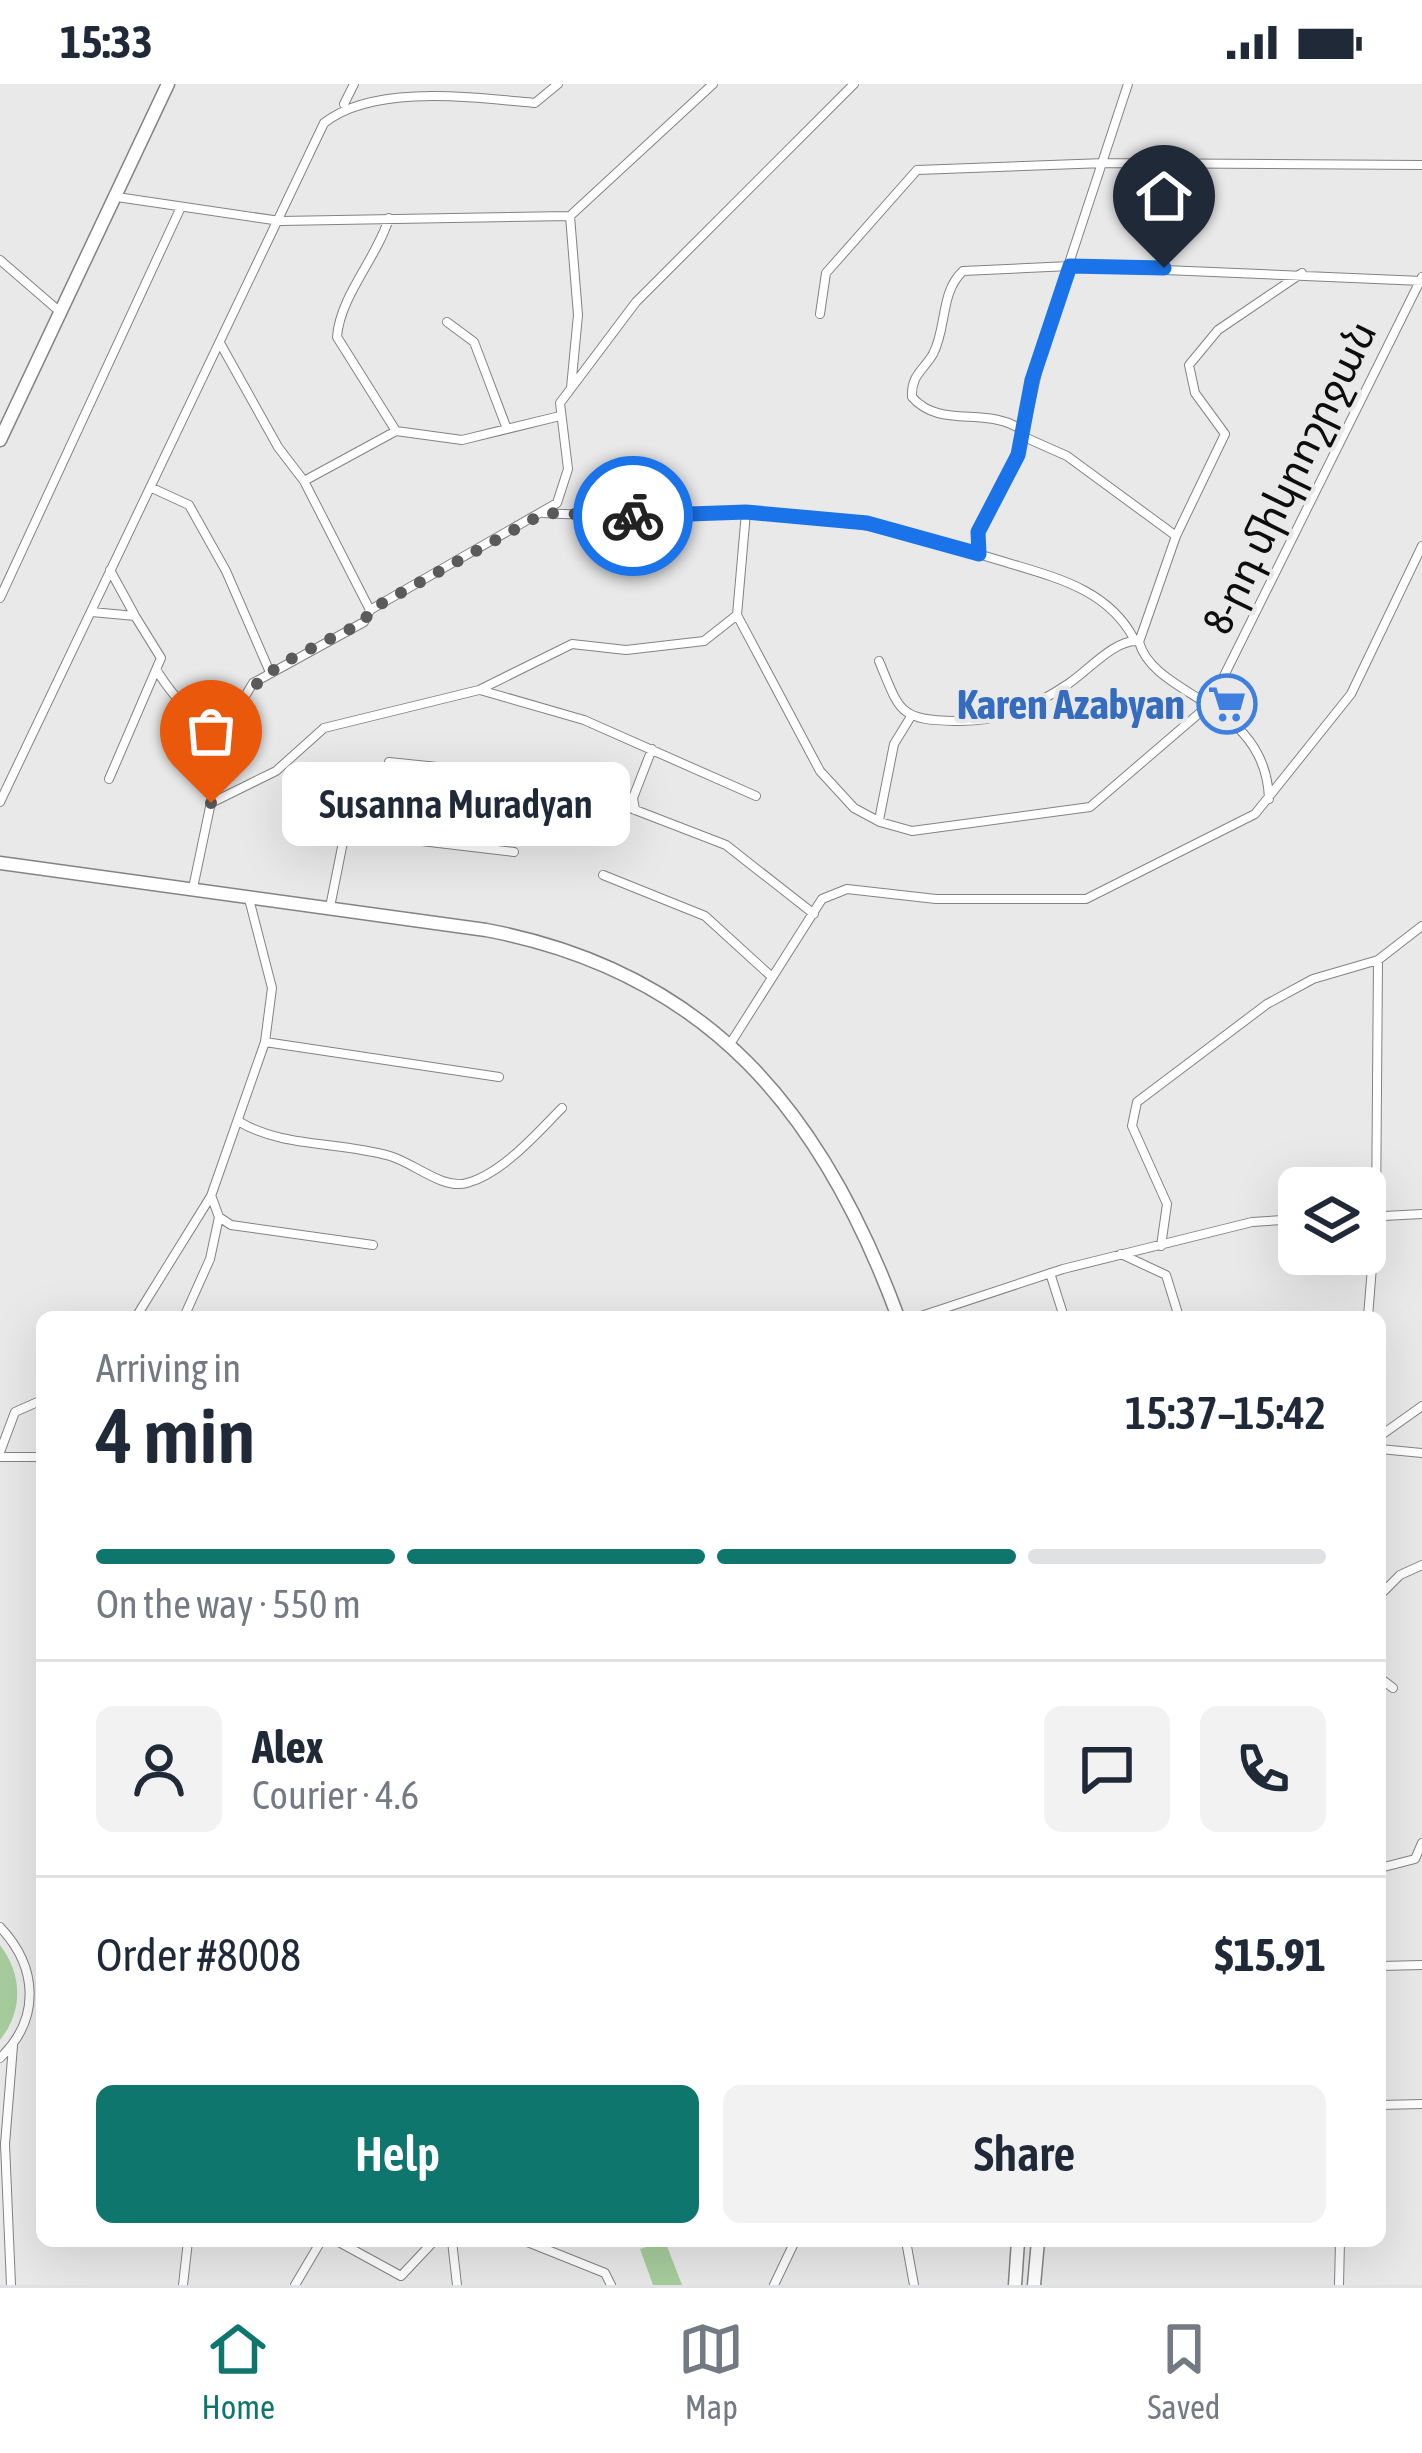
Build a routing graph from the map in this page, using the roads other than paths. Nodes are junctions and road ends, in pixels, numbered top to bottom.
1 (168, 84) edge
2 (354, 84) edge
3 (558, 84) edge
4 (713, 84) edge
5 (854, 84) edge
6 (1128, 84) edge
7 (344, 106) junction
8 (1105, 163) junction
9 (1422, 165) edge
10 (115, 196) junction
11 (182, 207) junction
12 (570, 215) junction
13 (389, 218) junction
14 (280, 221) junction
15 (0, 260) edge
16 (1070, 266) junction
17 (1304, 272) junction
18 (1421, 279) edge
19 (60, 312) junction
20 (820, 314) dead end
21 (447, 322) dead end
22 (220, 343) junction
23 (571, 389) junction
24 (560, 416) junction
25 (507, 429) junction
26 (396, 431) junction
27 (1023, 434) junction
28 (0, 440) edge
29 (304, 481) junction
30 (152, 488) junction
31 (746, 512) junction
32 (544, 513) junction
33 (1176, 536) junction
34 (1422, 546) edge
35 (979, 554) junction
36 (110, 570) junction
37 (0, 598) edge
38 (370, 610) junction
39 (92, 613) junction
40 (737, 615) junction
41 (135, 616) junction
42 (1136, 640) junction
43 (879, 661) dead end
44 (156, 669) junction
45 (269, 670) junction
46 (479, 690) junction
47 (1210, 704) junction
48 (910, 718) junction
49 (227, 726) junction
50 (652, 748) junction
51 (389, 761) dead end
52 (109, 779) dead end
53 (4, 780) edge
54 (756, 796) dead end
55 (1269, 801) junction
56 (0, 802) edge
57 (211, 803) junction
58 (634, 809) junction
59 (880, 822) junction
60 (514, 852) dead end
61 (0, 863) edge
62 (603, 875) dead end
63 (193, 890) junction
64 (248, 897) junction
65 (330, 907) junction
66 (814, 914) junction
67 (1422, 926) edge
68 (1378, 960) junction
69 (772, 977) junction
70 (265, 1042) junction
71 (730, 1044) junction
72 (499, 1077) dead end
73 (562, 1108) dead end
74 (238, 1120) junction
75 (1372, 1167) edge
76 (211, 1196) junction
77 (1422, 1214) edge
78 (1386, 1216) edge
79 (218, 1217) junction
80 (1278, 1220) edge
81 (373, 1245) dead end
82 (1161, 1246) junction
83 (1120, 1254) junction
84 (1050, 1273) junction
85 (1369, 1275) edge
86 (140, 1311) edge
87 (187, 1311) edge
88 (896, 1311) edge
89 (936, 1311) edge
90 (1062, 1311) edge
91 (1177, 1311) edge
92 (1368, 1311) edge
93 (36, 1403) edge
94 (1422, 1406) edge
95 (1386, 1432) edge
96 (1386, 1450) edge
97 (1422, 1453) edge
98 (0, 1455) edge
99 (36, 1456) edge
100 (1422, 1565) edge
101 (1386, 1589) edge
102 (1386, 1683) edge
103 (1393, 1688) dead end
104 (1422, 1844) edge
105 (1386, 1866) edge
106 (0, 1928) edge
107 (1422, 1965) edge
108 (1386, 1966) edge
109 (13, 2046) junction
110 (0, 2058) edge
111 (1422, 2104) edge
112 (1386, 2105) edge
113 (187, 2247) edge
114 (317, 2247) edge
115 (347, 2247) edge
116 (423, 2247) edge
117 (453, 2247) edge
118 (541, 2247) edge
119 (792, 2247) edge
120 (907, 2247) edge
121 (1018, 2247) edge
122 (1037, 2247) edge
123 (1340, 2247) edge
124 (405, 2280) edge
125 (10, 2285) edge
126 (182, 2285) edge
127 (295, 2285) edge
128 (457, 2285) edge
129 (610, 2285) edge
130 (774, 2285) edge
131 (914, 2285) edge
132 (1015, 2285) edge
133 (1034, 2285) edge
134 (1339, 2285) edge

1 - 10 main road
2 - 7 street
3 - 7 street
4 - 12 street
5 - 23 street
6 - 8 street
7 - 14 street
8 - 9 street
8 - 16 street
8 - 20 street
10 - 11 street
10 - 19 main road
11 - 14 street
11 - 37 street
12 - 13 street
12 - 23 street
13 - 14 street
13 - 26 street
14 - 22 street
15 - 19 street
16 - 17 street
16 - 27 street
16 - 27 street
17 - 18 street
17 - 33 street
18 - 47 street, 8-րդ միկրոշրջան
19 - 28 main road
21 - 25 street
22 - 29 street
22 - 30 street
23 - 24 street
24 - 25 street
24 - 32 street
25 - 26 street
26 - 29 street
27 - 33 street
27 - 35 street
29 - 38 street
30 - 36 street
30 - 45 street
31 - 32 street
31 - 35 street
31 - 40 street
32 - 38 street
33 - 42 street
34 - 55 street
35 - 42 street
36 - 39 street
36 - 41 street
38 - 45 street
39 - 41 street
39 - 53 street
40 - 46 street
40 - 59 street
41 - 44 street
42 - 47 street
42 - 48 street
43 - 48 street
44 - 49 street
44 - 52 street
45 - 49 street
46 - 50 street
46 - 57 street
47 - 55 street
47 - 59 street
48 - 59 street
49 - 57 street
50 - 54 street
50 - 58 street
51 - 58 street
53 - 56 street
55 - 66 street
57 - 63 street
58 - 66 street
60 - 65 street
61 - 63 main road
62 - 69 street
63 - 64 main road
64 - 65 main road
64 - 70 street
65 - 71 main road
66 - 69 street
67 - 68 street
68 - 75 street
68 - 82 street
69 - 71 street
70 - 72 street
70 - 74 street
71 - 88 main road
73 - 74 street
74 - 76 street
76 - 79 street
76 - 86 street
77 - 78 street
79 - 81 street
79 - 87 street
80 - 82 street
82 - 83 street
83 - 84 street
83 - 91 street
84 - 89 street
84 - 90 street
85 - 92 street
93 - 98 street
94 - 95 street
96 - 97 street
98 - 99 street
100 - 101 street
102 - 103 street
104 - 105 street
106 - 109 street
107 - 108 street
109 - 110 street
109 - 125 street
111 - 112 street
113 - 126 street
114 - 127 street
115 - 124 street
116 - 124 street
117 - 128 street
118 - 129 street
119 - 130 street
120 - 131 street
121 - 132 main road
122 - 133 main road
123 - 134 street

